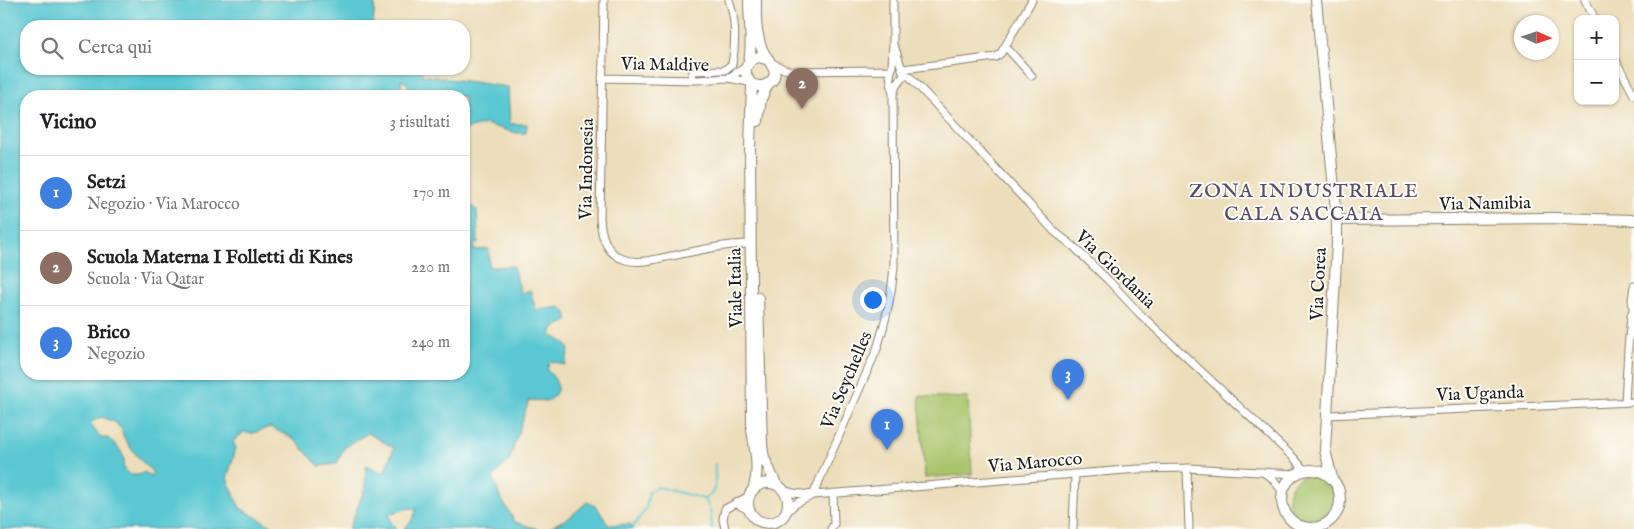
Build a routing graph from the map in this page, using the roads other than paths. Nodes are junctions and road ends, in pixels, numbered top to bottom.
1 (604, 0) edge
2 (728, 0) edge
3 (748, 0) edge
4 (756, 0) edge
5 (893, 0) edge
6 (1032, 0) edge
7 (1316, 0) edge
8 (1585, 0) edge
9 (1593, 15) edge
10 (893, 43) junction
11 (1005, 46) junction
12 (1616, 60) edge
13 (770, 61) junction
14 (747, 64) junction
15 (919, 68) junction
16 (792, 71) junction
17 (891, 73) junction
18 (902, 74) junction
19 (1032, 76) dead end
20 (602, 78) junction
21 (728, 78) junction
22 (691, 80) junction
23 (771, 80) junction
24 (915, 82) junction
25 (751, 83) junction
26 (893, 94) junction
27 (1634, 95) edge
28 (1337, 220) junction
29 (1634, 220) edge
30 (751, 244) junction
31 (1634, 286) edge
32 (1634, 307) edge
33 (1625, 402) junction
34 (1634, 402) edge
35 (1327, 415) junction
36 (1325, 450) junction
37 (1187, 468) junction
38 (1260, 471) junction
39 (1305, 471) junction
40 (1075, 474) junction
41 (1332, 478) junction
42 (780, 487) junction
43 (1283, 492) junction
44 (751, 493) junction
45 (833, 494) junction
46 (813, 495) junction
47 (737, 504) junction
48 (788, 511) junction
49 (750, 513) junction
50 (1334, 518) junction
51 (774, 526) edge
52 (833, 527) edge
53 (1320, 528) edge
54 (725, 529) edge
55 (755, 529) edge
56 (1073, 529) edge
57 (1189, 529) edge
58 (1333, 529) edge

1 - 20 street, Via Indonesia
2 - 22 street
3 - 14 main road
4 - 13 main road
5 - 10 street, Via Seychelles
6 - 11 street
7 - 28 main road, Via Corea
8 - 9 street
10 - 17 street, Via Seychelles
10 - 18 street, Via Seychelles
11 - 15 street
11 - 19 street
12 - 27 street
13 - 14 main road
13 - 16 street
13 - 23 main road
14 - 21 street, Via Maldive
14 - 25 main road
15 - 18 street
15 - 24 street
16 - 17 street
16 - 23 street
17 - 18 street
17 - 18 street, Via Giordania
17 - 26 street, Via Seychelles
18 - 24 street, Via Giordania
18 - 26 street, Via Seychelles
20 - 22 street, Via Maldive
20 - 30 street, Via Indonesia
21 - 22 street, Via Maldive
21 - 25 street, Via Maldive
23 - 25 main road
23 - 42 main road, Viale Italia
24 - 39 street, Via Giordania
25 - 30 main road, Viale Italia
26 - 46 street, Via Seychelles
28 - 29 main road, Via Namibia
28 - 35 main road, Via Corea
30 - 44 main road, Viale Italia
31 - 32 street
32 - 33 street
33 - 34 street, Via Uganda
33 - 35 street, Via Uganda
35 - 36 main road, Via Corea
36 - 39 main road
36 - 41 main road
37 - 38 street, Via Marocco
37 - 40 street, Via Marocco
37 - 57 street
38 - 39 street, Via Marocco
38 - 43 street
39 - 41 main road
39 - 43 main road
40 - 45 street, Via Marocco
40 - 56 street
41 - 50 main road
42 - 44 main road
42 - 46 street, Via Marocco
42 - 48 main road
43 - 53 main road
44 - 47 street
44 - 49 main road
45 - 46 street, Via Marocco
45 - 52 street
46 - 48 street, Via Marocco
47 - 49 street
47 - 54 street
48 - 51 main road
49 - 51 main road
49 - 55 main road
50 - 53 main road
50 - 58 main road

